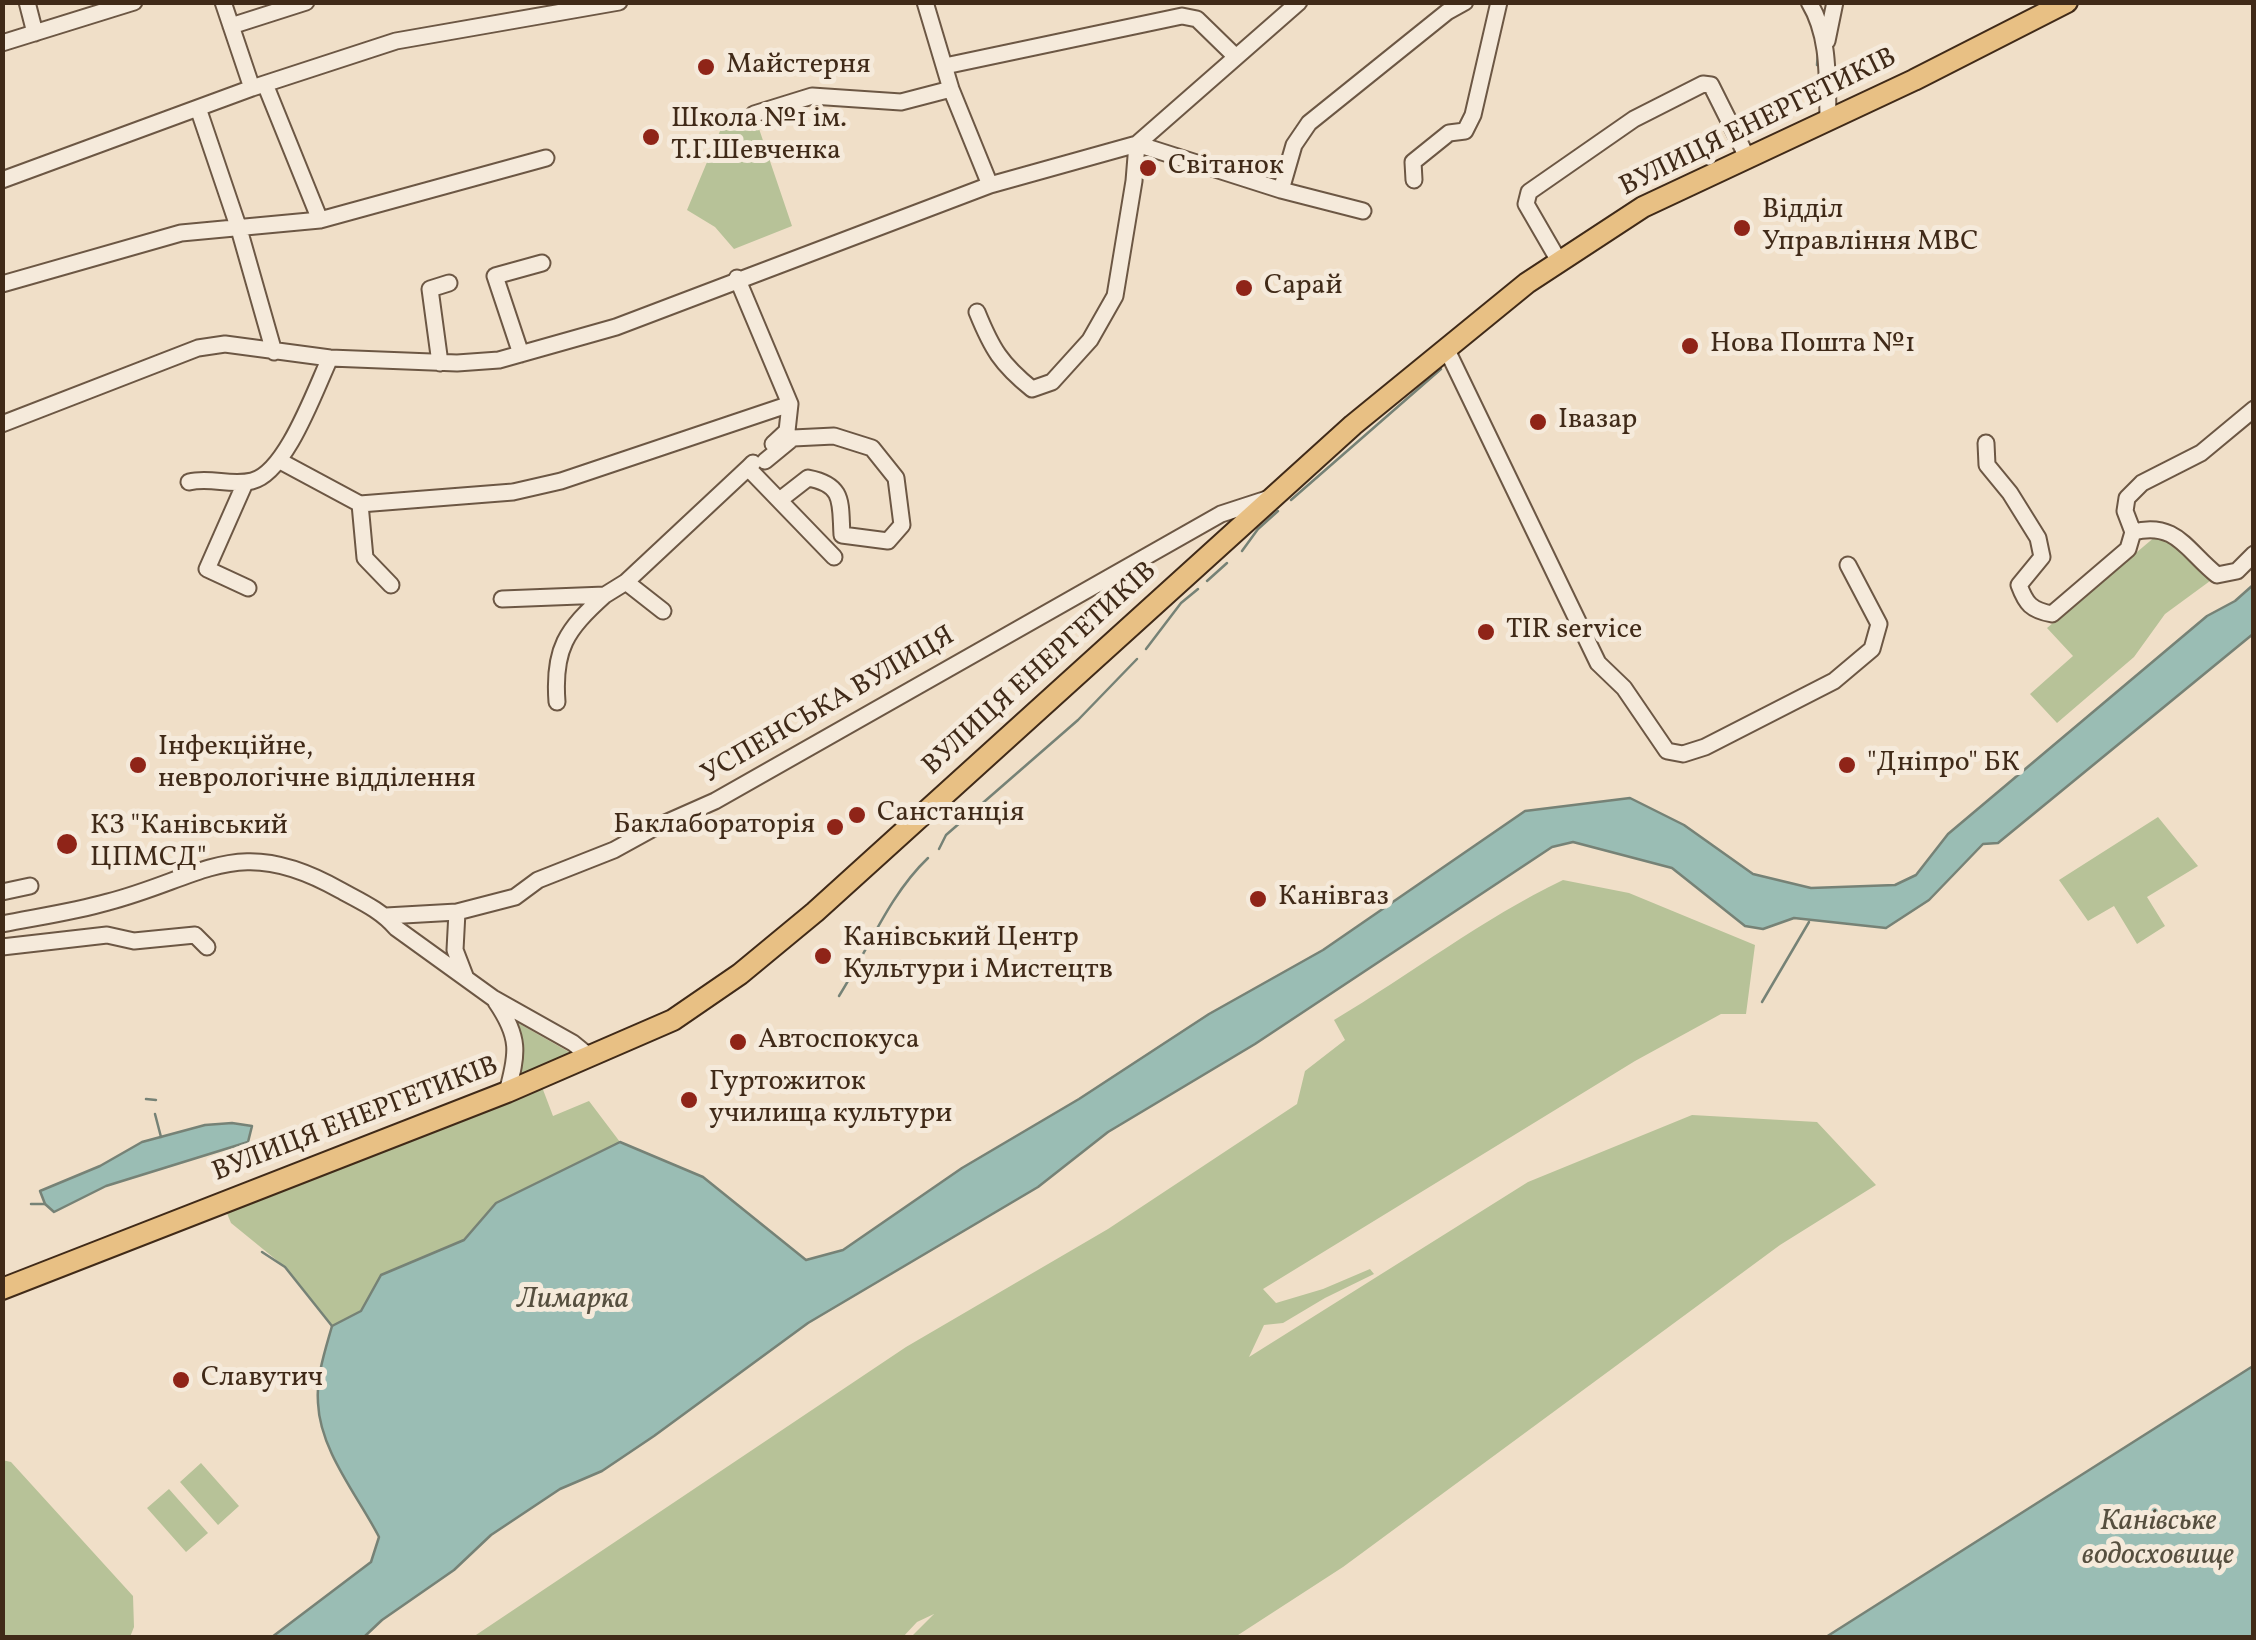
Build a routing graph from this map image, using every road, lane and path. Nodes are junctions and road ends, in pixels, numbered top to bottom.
1 (27, 2) edge
2 (66, 2) edge
3 (134, 2) edge
4 (223, 2) edge
5 (306, 2) edge
6 (619, 2) edge
7 (924, 2) edge
8 (1298, 2) edge
9 (1466, 2) edge
10 (1499, 2) edge
11 (1809, 2) edge
12 (1835, 2) edge
13 (2067, 2) edge
14 (72, 22) junction
15 (231, 26) junction
16 (35, 33) junction
17 (2, 43) edge
18 (1826, 50) junction
19 (1235, 56) junction
20 (945, 66) junction
21 (259, 86) junction
22 (951, 90) junction
23 (198, 108) junction
24 (754, 114) dead end
25 (1828, 117) junction
26 (1137, 144) junction
27 (1747, 157) junction
28 (546, 158) dead end
29 (2, 180) edge
30 (1414, 180) dead end
31 (990, 185) junction
32 (1282, 190) junction
33 (1364, 211) dead end
34 (320, 220) junction
35 (239, 229) junction
36 (1559, 261) junction
37 (542, 263) dead end
38 (737, 278) junction
39 (2, 284) edge
40 (449, 284) dead end
41 (976, 312) dead end
42 (1446, 348) junction
43 (274, 352) junction
44 (520, 354) junction
45 (330, 358) junction
46 (440, 363) junction
47 (790, 404) junction
48 (2254, 409) edge
49 (2, 424) edge
50 (1986, 443) dead end
51 (280, 461) junction
52 (765, 461) dead end
53 (748, 468) junction
54 (190, 482) dead end
55 (245, 482) junction
56 (1274, 496) junction
57 (781, 500) junction
58 (360, 504) junction
59 (2134, 532) junction
60 (842, 535) junction
61 (816, 536) junction
62 (2254, 554) edge
63 (834, 557) dead end
64 (1848, 565) dead end
65 (626, 582) junction
66 (391, 585) dead end
67 (248, 588) dead end
68 (605, 595) junction
69 (502, 599) dead end
70 (663, 610) dead end
71 (557, 702) dead end
72 (30, 886) dead end
73 (2, 892) edge
74 (458, 912) junction
75 (386, 916) junction
76 (2, 924) edge
77 (2, 947) edge
78 (207, 947) dead end
79 (465, 976) junction
80 (493, 998) junction
81 (589, 1056) junction
82 (507, 1092) junction
83 (2, 1289) edge

1 - 16 street
2 - 14 street
3 - 14 street
4 - 15 street
5 - 15 street
6 - 21 street
7 - 20 street
8 - 19 street
9 - 32 street
10 - 30 street
11 - 18 street
12 - 18 street
13 - 25 main road, ВУЛИЦЯ ЕНЕРГЕТИКІВ
14 - 16 street
15 - 21 street
16 - 17 street
18 - 25 street
19 - 20 street
19 - 26 street
20 - 22 street
21 - 23 street
21 - 34 street
22 - 24 street
22 - 31 street
23 - 29 street
23 - 35 street
25 - 27 main road, ВУЛИЦЯ ЕНЕРГЕТИКІВ
26 - 31 street
26 - 32 street
26 - 41 street
27 - 36 main road, ВУЛИЦЯ ЕНЕРГЕТИКІВ
27 - 36 street
28 - 34 street
31 - 38 street
32 - 33 street
34 - 35 street
35 - 39 street
35 - 43 street
36 - 42 main road, ВУЛИЦЯ ЕНЕРГЕТИКІВ
37 - 44 street
38 - 44 street
38 - 47 street
40 - 46 street
42 - 56 main road, ВУЛИЦЯ ЕНЕРГЕТИКІВ
42 - 64 street
43 - 45 street
43 - 49 street
44 - 46 street
45 - 46 street
45 - 51 street
47 - 53 street
47 - 58 street
48 - 59 street
50 - 59 street
51 - 55 street
51 - 58 street
52 - 60 street
53 - 57 street
53 - 65 street
54 - 55 street
55 - 67 street
56 - 74 street, УСПЕНСЬКА ВУЛИЦЯ
56 - 81 main road, ВУЛИЦЯ ЕНЕРГЕТИКІВ
57 - 60 street
57 - 61 street
58 - 66 street
59 - 62 street
60 - 61 street
61 - 63 street
65 - 68 street
65 - 70 street
68 - 69 street
68 - 71 street
72 - 73 street
74 - 75 street, УСПЕНСЬКА ВУЛИЦЯ
74 - 79 street
75 - 76 street
75 - 79 street
77 - 78 street
79 - 80 street
80 - 81 street
80 - 82 street
81 - 82 main road, ВУЛИЦЯ ЕНЕРГЕТИКІВ
82 - 83 main road, ВУЛИЦЯ ЕНЕРГЕТИКІВ

